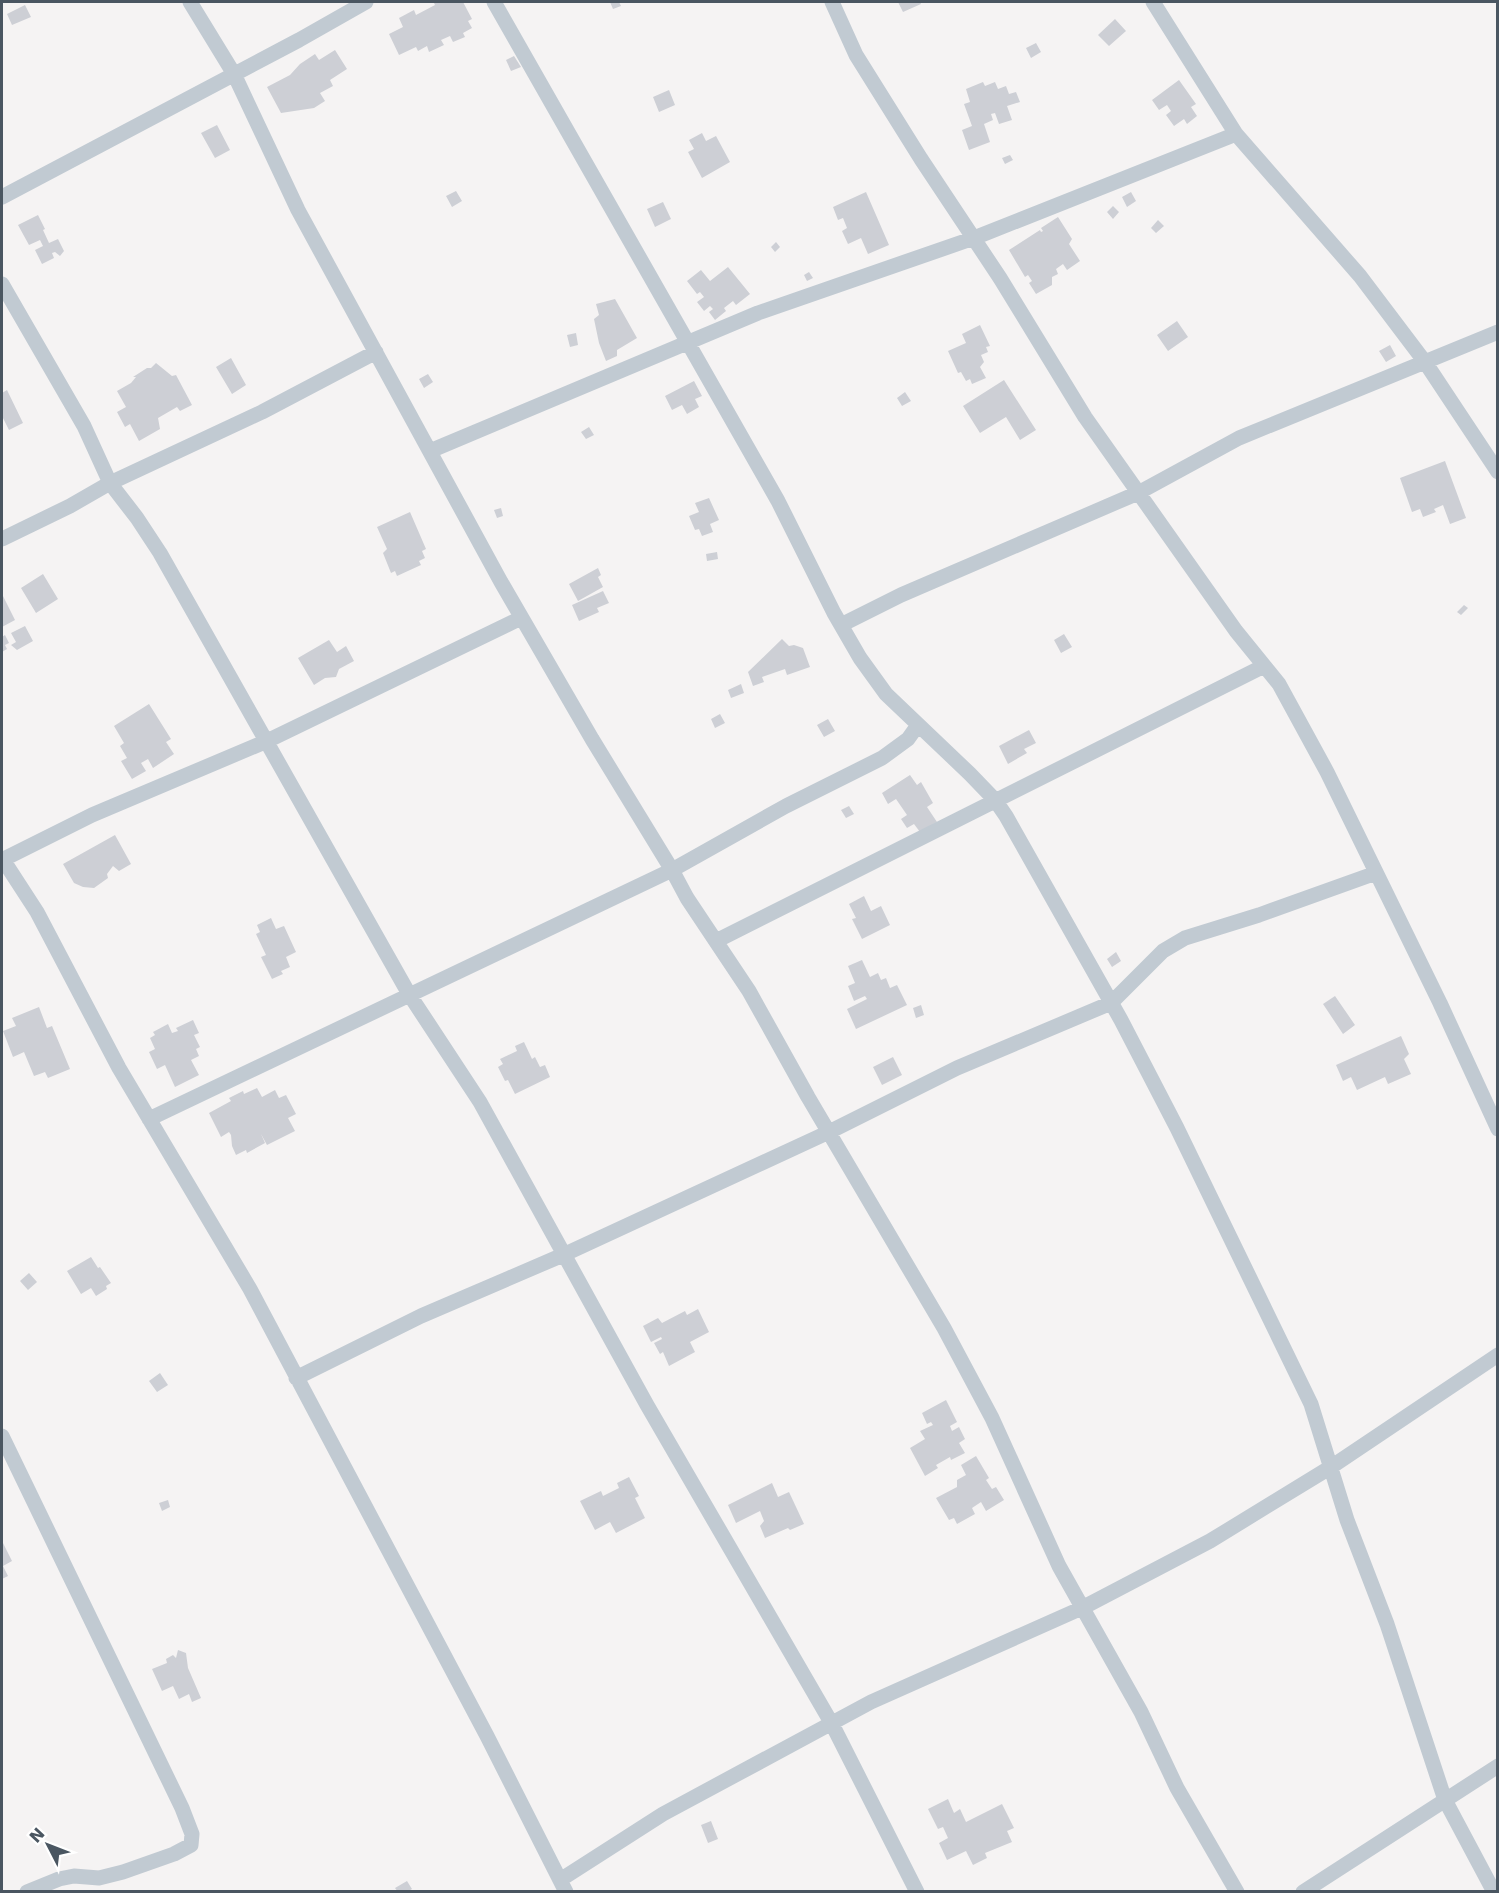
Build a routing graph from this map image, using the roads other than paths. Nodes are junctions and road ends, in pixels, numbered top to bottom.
1 (190, 2) edge
2 (366, 2) edge
3 (494, 2) edge
4 (832, 2) edge
5 (1153, 2) edge
6 (234, 74) junction
7 (1236, 134) junction
8 (2, 197) edge
9 (974, 238) junction
10 (2, 284) edge
11 (1497, 332) edge
12 (688, 342) junction
13 (376, 352) junction
14 (1425, 362) junction
15 (430, 451) junction
16 (1497, 472) edge
17 (110, 483) junction
18 (1138, 493) junction
19 (2, 539) edge
20 (522, 618) junction
21 (841, 625) junction
22 (1264, 666) junction
23 (918, 725) junction
24 (267, 741) junction
25 (995, 800) junction
26 (2, 859) edge
27 (672, 870) junction
28 (1376, 873) junction
29 (716, 940) junction
30 (409, 994) junction
31 (1111, 1003) junction
32 (149, 1119) junction
33 (1497, 1129) edge
34 (829, 1132) junction
35 (563, 1255) junction
36 (1497, 1355) edge
37 (296, 1378) junction
38 (2, 1436) edge
39 (1331, 1467) junction
40 (1082, 1608) junction
41 (832, 1724) junction
42 (1497, 1766) edge
43 (1445, 1800) junction
44 (563, 1886) edge
45 (27, 1892) edge
46 (917, 1892) edge
47 (1238, 1892) edge
48 (1303, 1892) edge
49 (1494, 1892) edge

1 - 6 street
2 - 6 street
3 - 12 street
4 - 9 street
5 - 7 street
6 - 8 street
6 - 13 street
7 - 9 street
7 - 14 street
9 - 12 street
9 - 18 street
10 - 17 street
11 - 14 street
12 - 15 street
12 - 21 street
13 - 15 street
13 - 17 street
14 - 16 street
14 - 18 street
15 - 20 street
17 - 19 street
17 - 24 street
18 - 21 street
18 - 22 street
20 - 24 street
20 - 27 street
21 - 23 street
22 - 25 street
22 - 28 street
23 - 25 street
23 - 27 street
24 - 26 street
24 - 30 street
25 - 29 street
25 - 31 street
26 - 32 street
27 - 29 street
27 - 30 street
28 - 31 street
28 - 33 street
29 - 34 street
30 - 32 street
30 - 35 street
31 - 34 street
31 - 39 street
32 - 37 street
34 - 35 street
34 - 40 street
35 - 37 street
35 - 41 street
36 - 39 street
37 - 44 street
38 - 45 street
39 - 40 street
39 - 43 street
40 - 41 street
40 - 47 street
41 - 44 street
41 - 46 street
42 - 43 street
43 - 48 street
43 - 49 street

